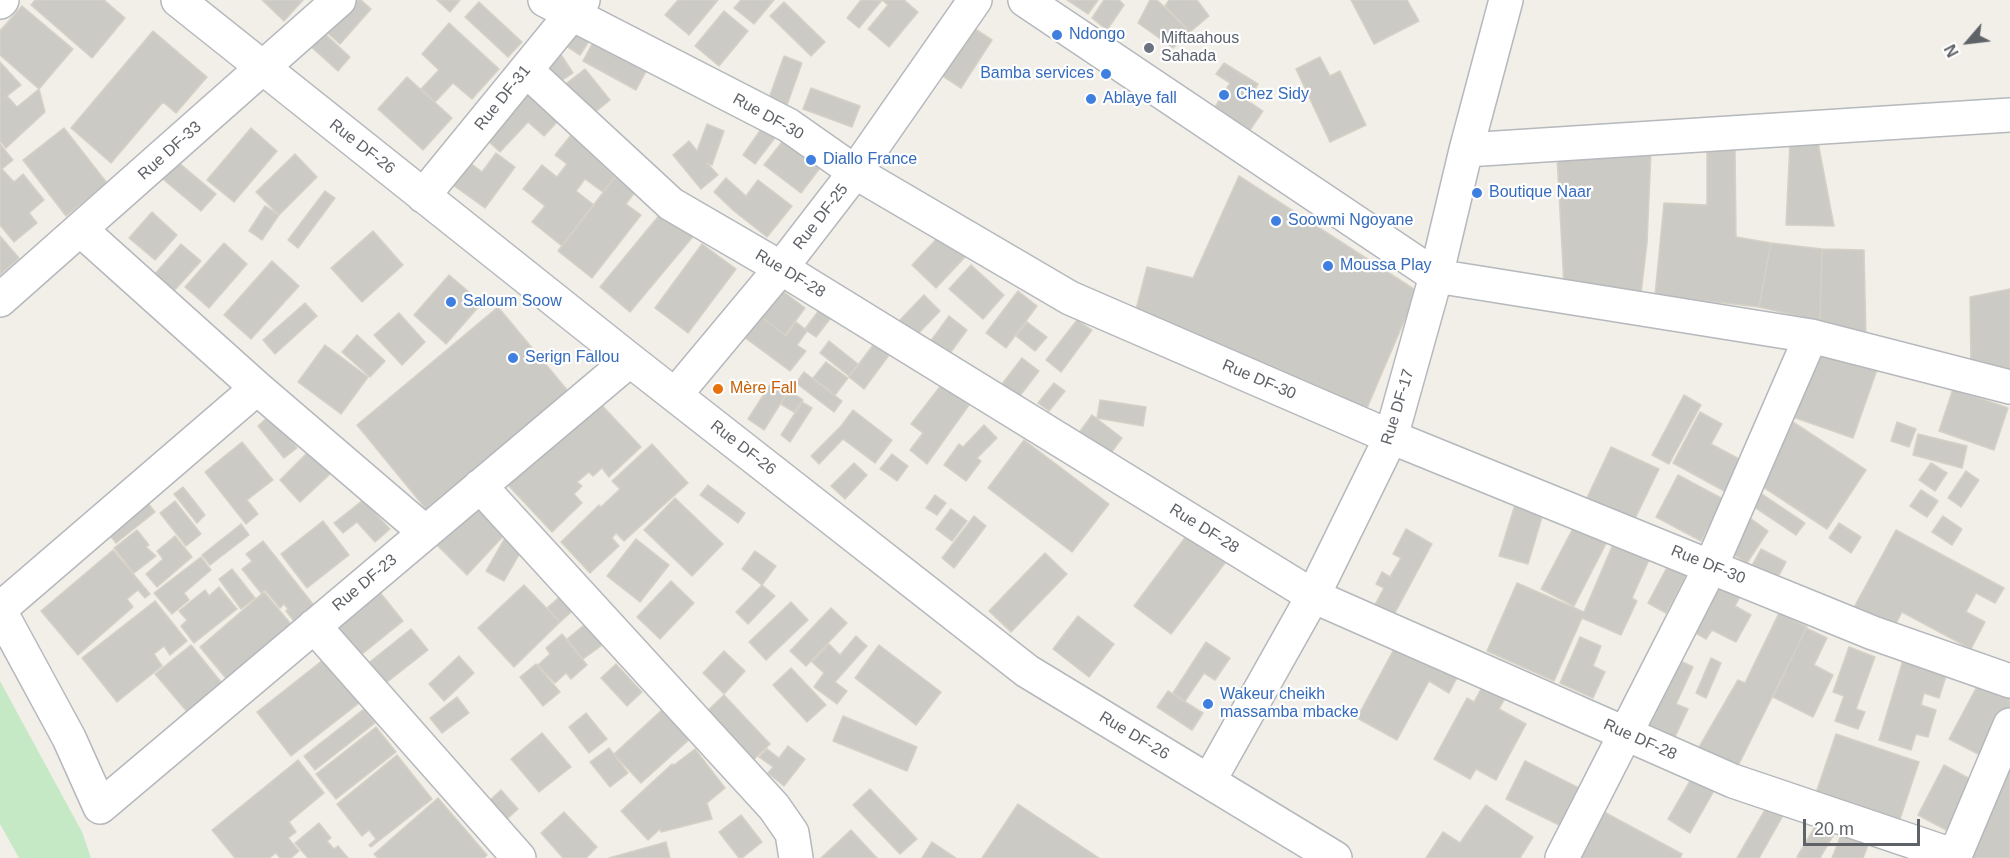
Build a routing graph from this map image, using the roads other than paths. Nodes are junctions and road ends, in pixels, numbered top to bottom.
1 (178, 0) edge
2 (339, 0) edge
3 (975, 0) edge
4 (1025, 0) edge
5 (1506, 0) edge
6 (566, 5) edge
7 (262, 68) junction
8 (526, 70) junction
9 (2009, 122) edge
10 (1466, 150) junction
11 (855, 172) junction
12 (423, 196) junction
13 (81, 230) junction
14 (781, 268) junction
15 (1436, 276) junction
16 (0, 300) edge
17 (1811, 336) junction
18 (630, 360) junction
19 (2010, 387) edge
20 (257, 388) junction
21 (675, 395) junction
22 (1391, 437) junction
23 (480, 486) junction
24 (425, 532) junction
25 (1711, 566) junction
26 (1313, 596) junction
27 (0, 610) edge
28 (314, 626) junction
29 (2010, 681) edge
30 (2010, 725) edge
31 (1625, 734) junction
32 (1209, 781) junction
33 (1955, 857) edge
34 (519, 858) edge
35 (796, 858) edge
36 (1335, 858) edge
37 (1562, 858) edge

1 - 7 street, Rue DF-26
2 - 7 street, Rue DF-33
3 - 11 street, Rue DF-25
4 - 15 street
5 - 10 street, Rue DF-17
6 - 8 street, Rue DF-31
6 - 11 street, Rue DF-30
7 - 12 street, Rue DF-26
7 - 13 street, Rue DF-33
8 - 12 street, Rue DF-31
8 - 14 street, Rue DF-28
9 - 10 street
10 - 15 street, Rue DF-17
11 - 14 street, Rue DF-25
11 - 22 street, Rue DF-30
12 - 18 street, Rue DF-26
13 - 16 street, Rue DF-33
13 - 20 street
14 - 21 street, Rue DF-25
14 - 26 street, Rue DF-28
15 - 17 street
15 - 22 street, Rue DF-17
17 - 19 street
17 - 25 street
18 - 21 street, Rue DF-26
18 - 23 street, Rue DF-23
20 - 24 street
20 - 27 street
21 - 32 street, Rue DF-26
22 - 25 street, Rue DF-30
22 - 26 street, Rue DF-17
23 - 24 street, Rue DF-23
23 - 35 street
24 - 28 street, Rue DF-23
25 - 29 street, Rue DF-30
25 - 31 street
26 - 31 street, Rue DF-28
26 - 32 street, Rue DF-17
27 - 28 street, Rue DF-23
28 - 34 street
30 - 33 street
31 - 33 street, Rue DF-28
31 - 37 street
32 - 36 street, Rue DF-26

